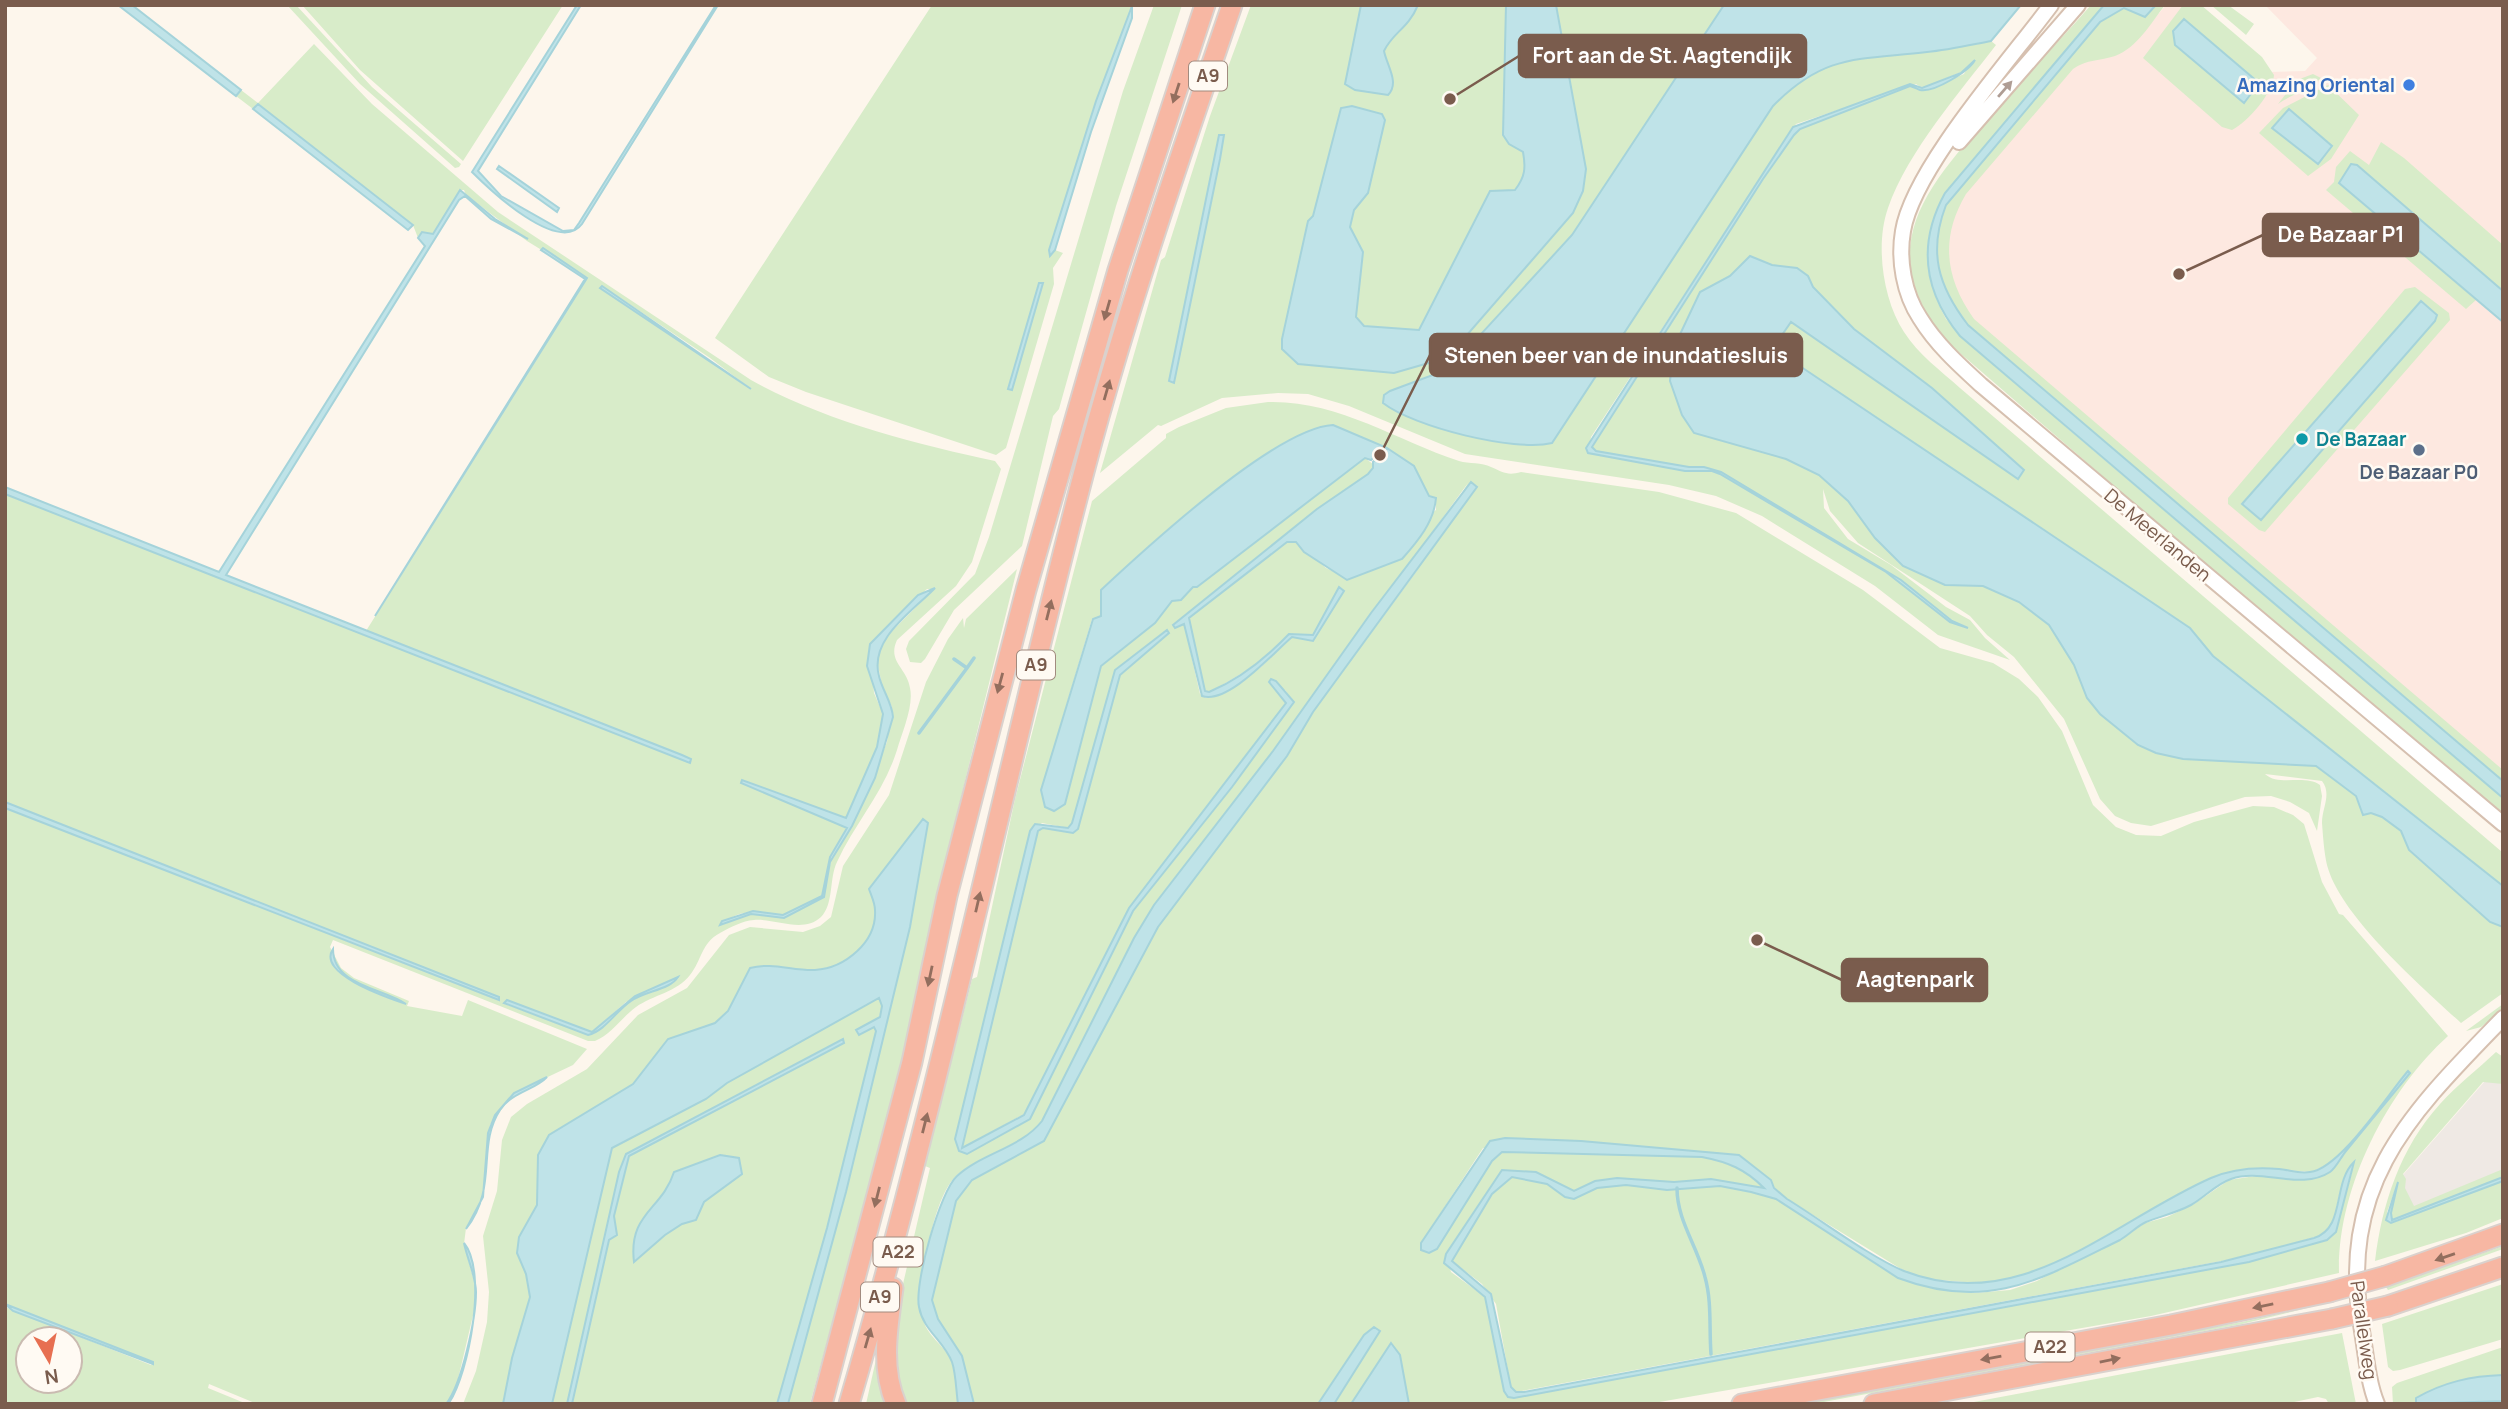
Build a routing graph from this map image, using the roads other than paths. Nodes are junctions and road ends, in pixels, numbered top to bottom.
1 (1205, 5) edge
2 (1232, 5) edge
3 (2051, 5) edge
4 (2078, 5) edge
5 (1915, 198) junction
6 (2503, 824) edge
7 (2503, 1018) edge
8 (2503, 1028) edge
9 (2485, 1036) junction
10 (908, 1189) junction
11 (2503, 1234) edge
12 (2503, 1267) edge
13 (2373, 1400) edge
14 (822, 1404) edge
15 (849, 1404) edge
16 (895, 1404) edge
17 (1742, 1404) edge
18 (1874, 1404) edge

1 -> 14 highway, A9
10 -> 2 highway, A9
3 - 5 main road, De Meerlanden
5 -> 4 main road, De Meerlanden
5 - 6 main road, De Meerlanden
7 - 9 main road
8 - 9 main road
9 - 13 main road, Parallelweg
15 -> 10 highway, A9
10 - 16 highway, A22
11 -> 17 highway, A22, bridge
18 -> 12 highway, A22, bridge

